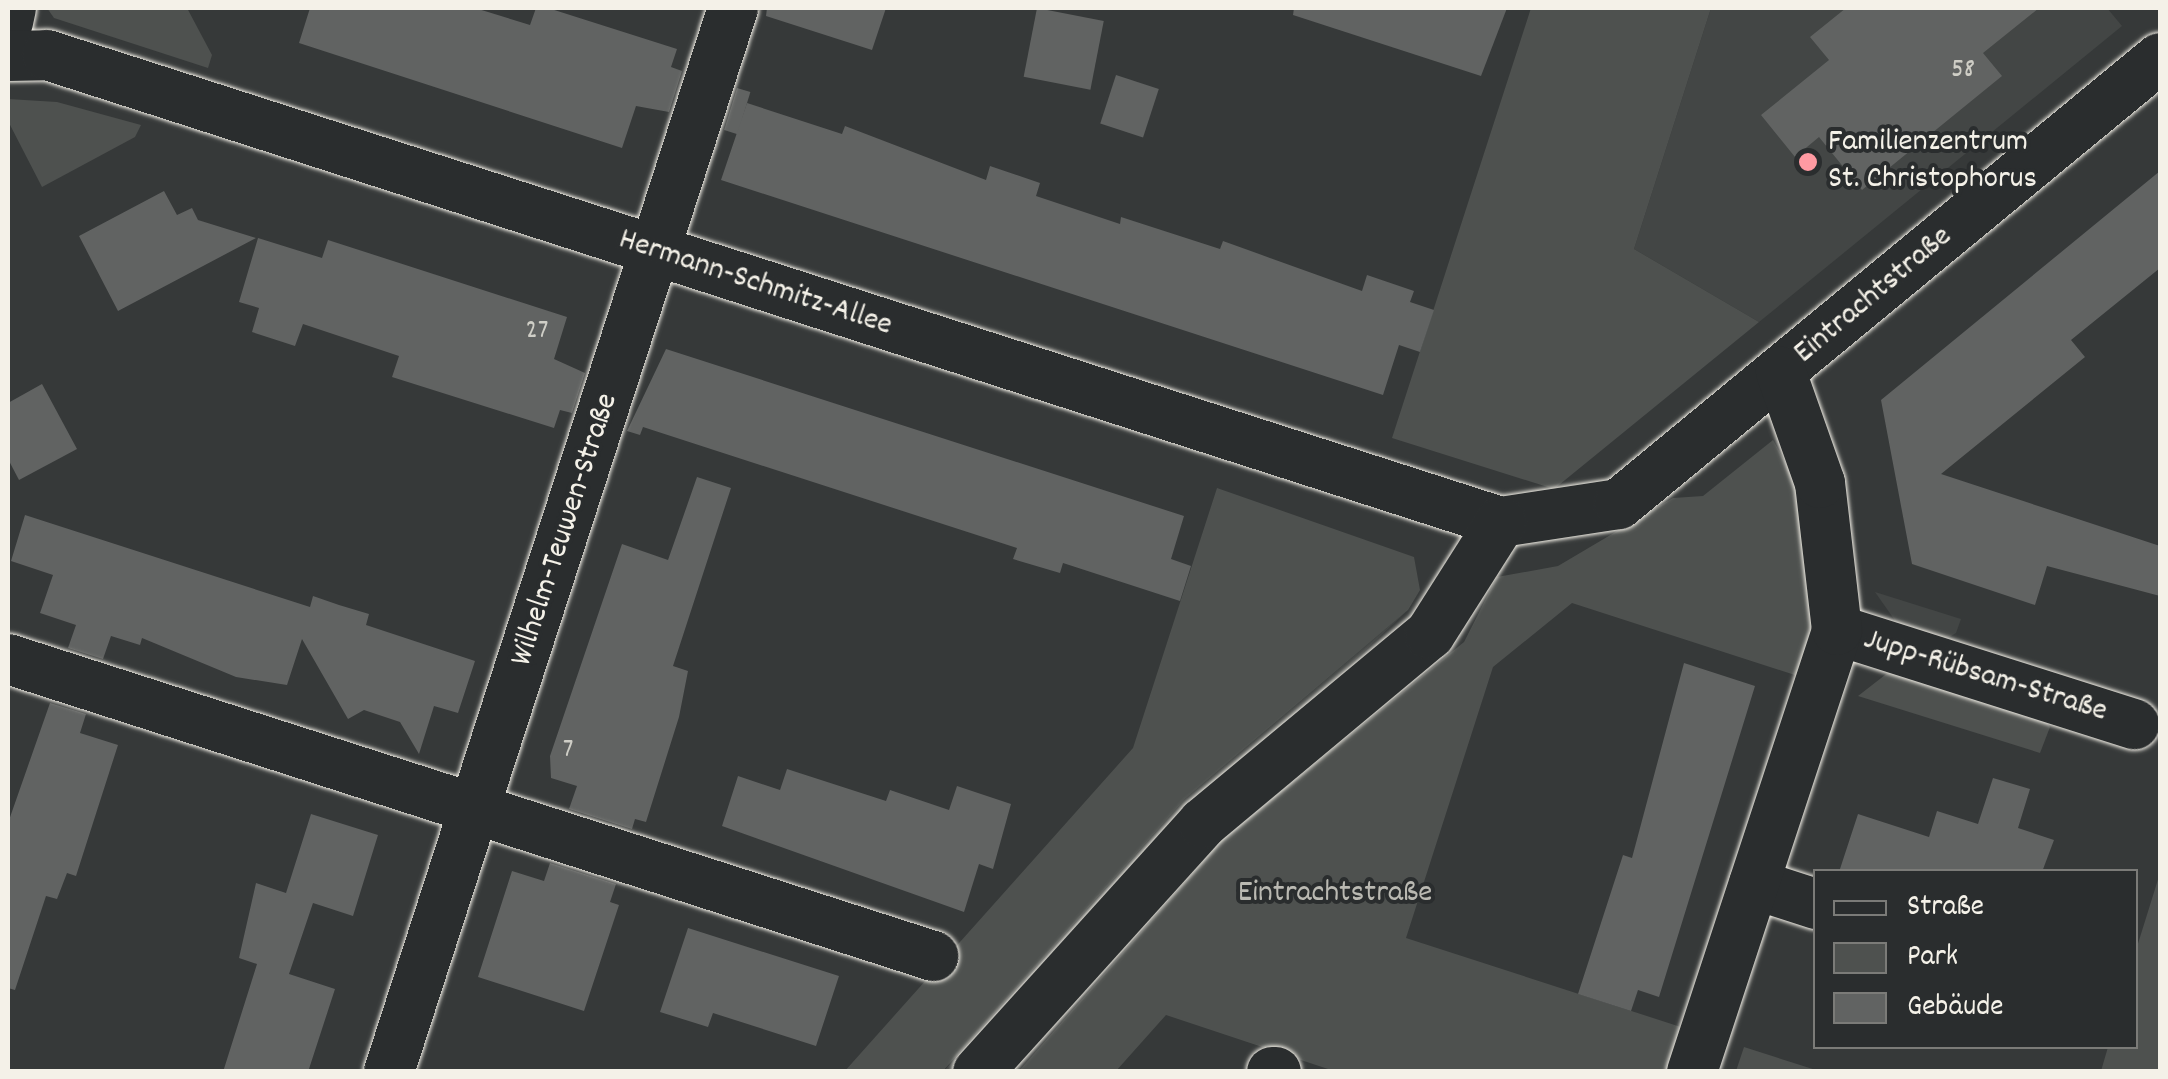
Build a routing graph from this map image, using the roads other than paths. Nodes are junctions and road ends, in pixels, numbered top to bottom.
1 (11, 8) edge
2 (733, 8) edge
3 (8, 22) edge
4 (8, 56) edge
5 (2160, 58) edge
6 (654, 252) junction
7 (1781, 372) junction
8 (1501, 522) junction
9 (1837, 630) junction
10 (8, 659) edge
11 (2134, 724) dead end
12 (476, 808) junction
13 (1754, 884) junction
14 (1813, 903) edge
15 (934, 956) dead end
16 (389, 1072) edge
17 (978, 1072) edge
18 (1692, 1072) edge

1 - 3 street
2 - 6 street, Wilhelm-Teuwen-Straße
4 - 6 street, Hermann-Schmitz-Allee
5 - 7 street, Eintrachtstraße
6 - 8 street, Hermann-Schmitz-Allee
6 - 12 street, Wilhelm-Teuwen-Straße
7 - 8 street, Eintrachtstraße
7 - 9 street, Jupp-Rübsam-Straße
8 - 17 street
9 - 11 street, Jupp-Rübsam-Straße
9 - 13 street, Jupp-Rübsam-Straße
10 - 12 street
12 - 15 street
12 - 16 street, Wilhelm-Teuwen-Straße
13 - 14 street
13 - 18 street, Jupp-Rübsam-Straße

